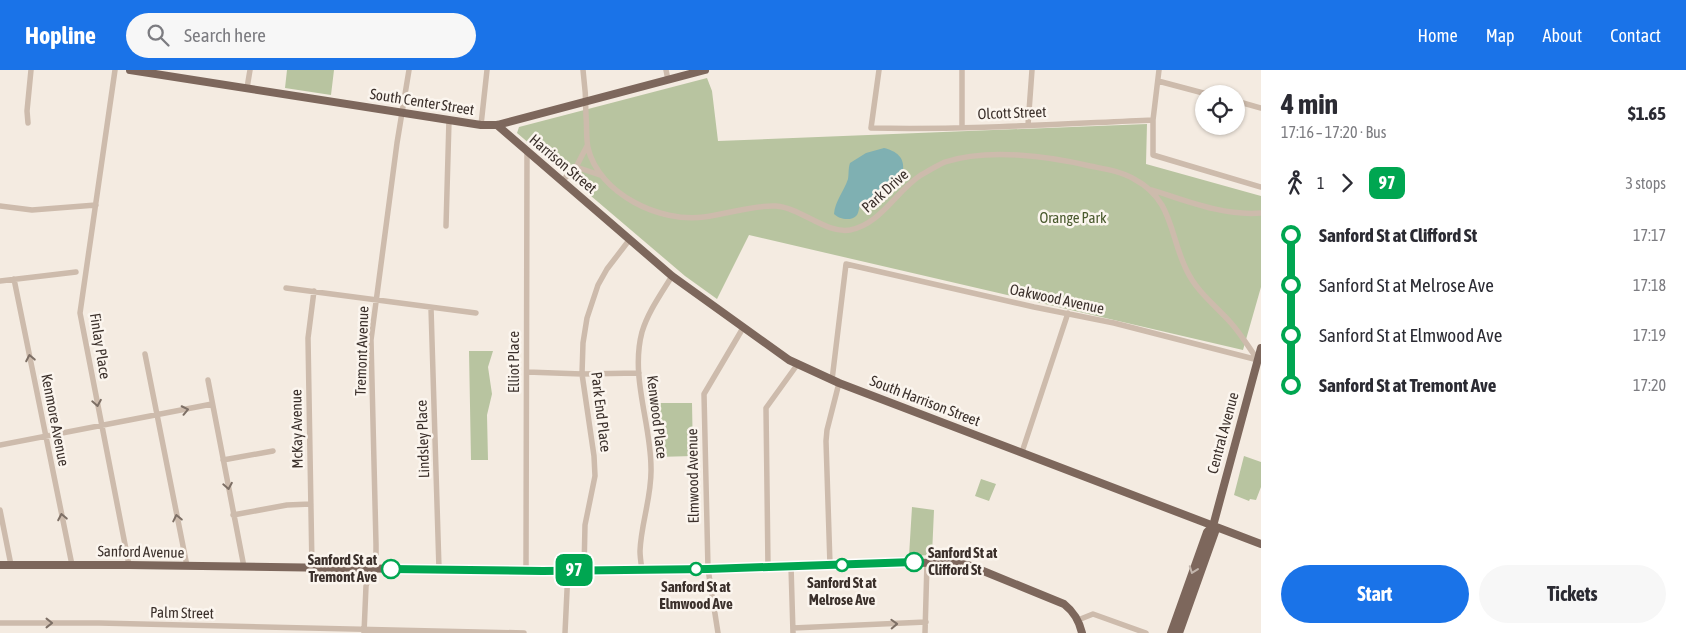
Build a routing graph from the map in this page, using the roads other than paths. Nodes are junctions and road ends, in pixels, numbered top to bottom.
1 (31, 70) edge
2 (115, 70) edge
3 (130, 70) edge
4 (250, 70) edge
5 (409, 70) edge
6 (487, 70) edge
7 (584, 70) edge
8 (666, 70) edge
9 (705, 70) edge
10 (879, 70) edge
11 (962, 70) edge
12 (1032, 70) edge
13 (1159, 70) edge
14 (668, 80) junction
15 (1158, 81) junction
16 (247, 88) junction
17 (1195, 91) edge
18 (586, 101) junction
19 (1245, 104) edge
20 (1261, 108) edge
21 (401, 113) junction
22 (449, 120) junction
23 (1153, 120) junction
24 (28, 123) dead end
25 (481, 125) junction
26 (497, 125) junction
27 (1028, 125) junction
28 (962, 127) junction
29 (587, 146) junction
30 (527, 152) junction
31 (576, 167) junction
32 (600, 175) junction
33 (562, 181) junction
34 (1261, 187) edge
35 (1151, 190) junction
36 (0, 206) edge
37 (96, 206) junction
38 (1261, 213) edge
39 (612, 224) joint
40 (446, 226) dead end
41 (630, 239) junction
42 (76, 272) dead end
43 (672, 276) junction
44 (14, 280) junction
45 (0, 281) edge
46 (286, 288) dead end
47 (314, 291) junction
48 (375, 301) junction
49 (431, 308) junction
50 (476, 313) dead end
51 (1068, 313) junction
52 (743, 328) junction
53 (1261, 348) edge
54 (145, 354) dead end
55 (1259, 361) edge
56 (797, 365) junction
57 (527, 372) junction
58 (639, 373) junction
59 (582, 374) junction
60 (208, 380) dead end
61 (835, 382) junction
62 (212, 404) junction
63 (156, 416) junction
64 (101, 426) junction
65 (46, 435) junction
66 (0, 446) edge
67 (273, 451) dead end
68 (1022, 452) junction
69 (223, 460) junction
70 (311, 504) junction
71 (0, 510) edge
72 (233, 515) junction
73 (1213, 526) junction
74 (1261, 544) edge
75 (927, 562) junction
76 (0, 565) edge
77 (11, 565) junction
78 (72, 565) junction
79 (129, 565) junction
80 (830, 565) junction
81 (187, 566) junction
82 (791, 566) junction
83 (244, 567) junction
84 (768, 567) junction
85 (312, 568) junction
86 (372, 569) junction
87 (708, 569) junction
88 (439, 570) junction
89 (568, 570) junction
90 (584, 570) junction
91 (642, 570) junction
92 (526, 571) junction
93 (1078, 620) junction
94 (926, 622) junction
95 (0, 623) edge
96 (793, 630) edge
97 (364, 631) edge
98 (524, 633) edge
99 (565, 633) edge
100 (718, 633) edge
101 (925, 633) edge
102 (1082, 633) edge
103 (1146, 633) edge
104 (1171, 633) edge
105 (1179, 633) edge

1 - 24 street
2 - 37 street, Finlay Place
3 - 16 main road, South Center Street
4 - 16 street
5 - 21 street, Tremont Avenue
6 - 25 street
7 - 18 street, Park Drive
8 - 14 street
9 - 14 main road, South Center Street
10 - 28 street, Olcott Street
11 - 28 street
12 - 27 street
13 - 15 street
14 - 18 main road, South Center Street
15 - 17 street
15 - 23 street
16 - 21 main road, South Center Street
18 - 26 main road, South Center Street
18 - 29 street, Park Drive
19 - 20 street
21 - 22 main road, South Center Street
21 - 48 street, Tremont Avenue
22 - 25 main road, South Center Street
22 - 40 street
23 - 27 street, Olcott Street
23 - 34 street
25 - 26 main road, South Center Street
26 - 30 main road, Harrison Street
27 - 28 street, Olcott Street
29 - 31 street
29 - 32 street, Park Drive
30 - 33 main road, Harrison Street
30 - 57 street, Elliot Place
31 - 32 street
31 - 33 street
32 - 35 street, Park Drive
33 - 39 main road, Harrison Street
35 - 38 street, Park Drive
35 - 55 street, Park Drive
36 - 37 street
37 -> 64 street, Finlay Place
39 - 41 main road, South Harrison Street
41 - 43 main road, South Harrison Street
41 - 59 street, Park End Place
42 - 44 street
43 - 52 main road, South Harrison Street
43 - 58 street, Kenwood Place
44 - 45 street
65 -> 44 street, Kenmore Avenue
46 - 47 street
47 - 48 street
47 - 70 street, McKay Avenue
48 - 49 street
48 - 86 street, Tremont Avenue
49 - 50 street
49 - 88 street, Lindsley Place
51 - 55 street, Oakwood Avenue
51 - 61 street, Oakwood Avenue
51 - 68 street
52 - 56 main road, South Harrison Street
52 - 87 street, Elmwood Avenue
53 - 55 main road, Central Avenue
54 - 63 street
55 - 73 main road, Central Avenue
56 - 61 main road, South Harrison Street
56 - 84 street
57 - 59 street
57 - 92 street, Elliot Place
58 - 59 street
58 - 91 street, Kenwood Place
59 - 90 street, Park End Place
60 - 62 street
61 - 68 main road, South Harrison Street
61 - 80 street
63 -> 62 street
62 - 69 street
63 - 64 street
81 -> 63 street
64 - 65 street
64 - 79 street, Finlay Place
65 - 66 street
78 -> 65 street, Kenmore Avenue
67 - 69 street
68 - 73 main road, South Harrison Street
69 -> 72 street
70 - 72 street
70 - 85 street, McKay Avenue
71 - 77 street
72 - 83 street
73 - 74 main road, South Harrison Street
73 -> 104 main road, Central Avenue
73 - 105 main road, Central Avenue
75 - 80 main road, Sanford Avenue
75 - 93 main road, Sanford Avenue
75 - 94 street
76 - 77 main road, Sanford Avenue
77 - 78 main road, Sanford Avenue
78 - 79 main road, Sanford Avenue
79 - 81 main road, Sanford Avenue
80 - 82 main road, Sanford Avenue
81 - 83 main road, Sanford Avenue
82 - 84 main road, Sanford Avenue
82 - 96 street
83 - 85 main road, Sanford Avenue
84 - 87 main road, Sanford Avenue
85 - 86 main road, Sanford Avenue
86 - 88 main road, Sanford Avenue
86 - 97 street, Tremont Avenue
87 - 91 main road, Sanford Avenue
87 - 100 street, Elmwood Avenue
88 - 92 main road, Sanford Avenue
89 - 90 main road, Sanford Avenue
89 - 92 main road, Sanford Avenue
89 - 99 street
90 - 91 main road, Sanford Avenue
93 - 102 main road
93 - 103 street
96 -> 94 street
94 - 101 street
95 -> 97 street, Palm Street
97 - 98 street, Palm Street

